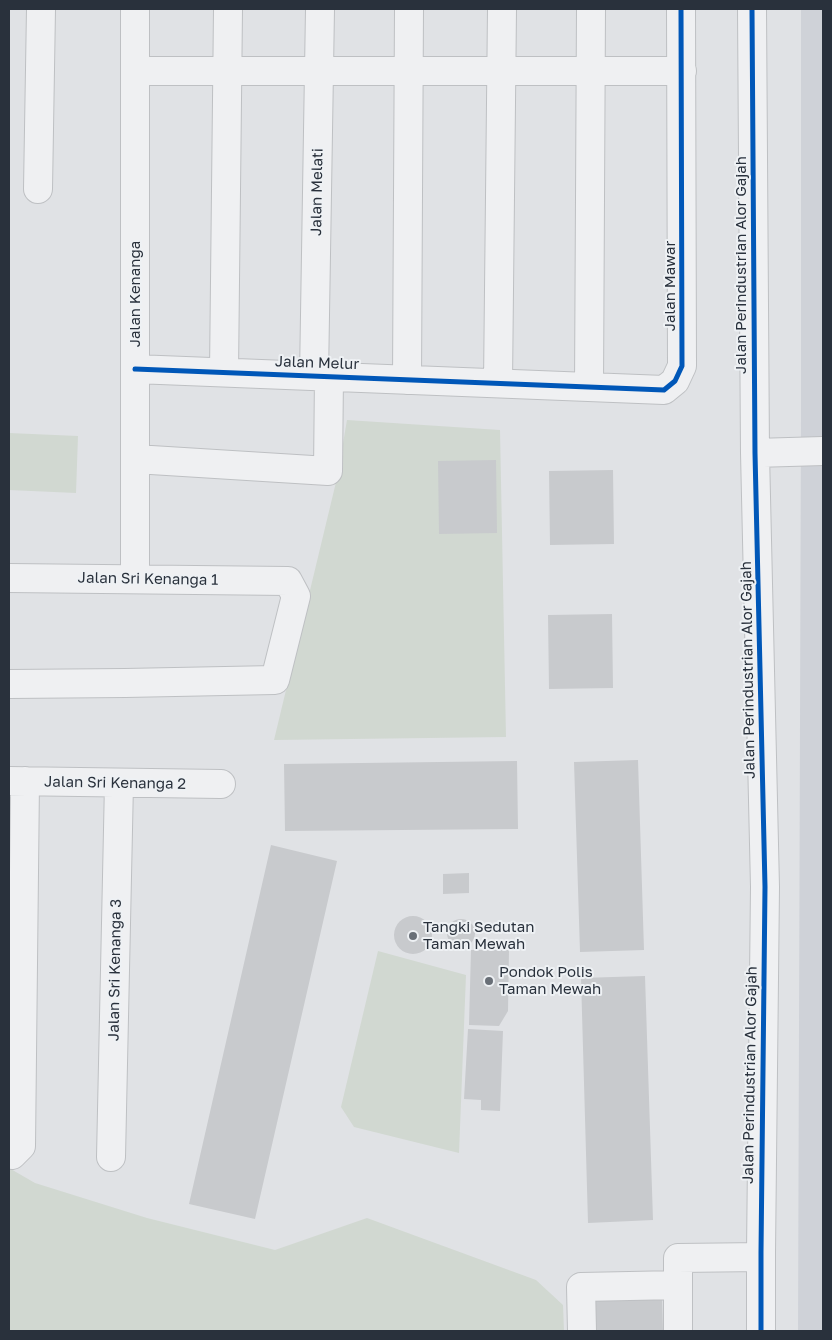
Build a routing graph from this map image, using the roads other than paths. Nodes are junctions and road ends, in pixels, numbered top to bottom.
1 (41, 9) edge
2 (135, 9) edge
3 (228, 9) edge
4 (320, 9) edge
5 (410, 9) edge
6 (502, 9) edge
7 (591, 9) edge
8 (681, 9) edge
9 (752, 9) edge
10 (135, 71) junction
11 (227, 71) junction
12 (320, 71) junction
13 (409, 71) junction
14 (501, 71) junction
15 (590, 71) junction
16 (682, 71) junction
17 (38, 189) dead end
18 (135, 369) junction
19 (224, 372) junction
20 (321, 376) junction
21 (407, 380) junction
22 (498, 383) junction
23 (589, 387) junction
24 (823, 451) edge
25 (755, 453) junction
26 (135, 459) junction
27 (9, 578) edge
28 (135, 579) junction
29 (9, 684) edge
30 (17, 781) edge
31 (119, 783) junction
32 (221, 784) dead end
33 (9, 1153) edge
34 (111, 1157) dead end
35 (761, 1257) junction
36 (678, 1285) junction
37 (582, 1331) edge
38 (678, 1331) edge
39 (761, 1331) edge

1 - 17 street
2 - 10 street, Jalan Kenanga
3 - 11 street
4 - 12 street, Jalan Melati
5 - 13 street
6 - 14 street
7 - 15 street
8 - 16 street, Jalan Mawar
9 - 25 street, Jalan Perindustrian Alor Gajah
10 - 11 street
10 - 18 street, Jalan Kenanga
11 - 12 street
11 - 19 street
12 - 13 street
12 - 20 street, Jalan Melati
13 - 14 street
13 - 21 street
14 - 15 street
14 - 22 street
15 - 16 street
15 - 23 street
16 - 23 street, Jalan Mawar
18 - 19 street, Jalan Melur
18 - 26 street, Jalan Kenanga
19 - 20 street, Jalan Melur
20 - 21 street, Jalan Melur
20 - 26 street, Jalan Melati
21 - 22 street, Jalan Melur
22 - 23 street, Jalan Mawar
24 - 25 street
25 - 35 street, Jalan Perindustrian Alor Gajah
26 - 28 street, Jalan Kenanga
27 - 28 street, Jalan Sri Kenanga 1
28 - 29 street, Jalan Sri Kenanga 1
30 - 31 street, Jalan Sri Kenanga 2
30 - 33 street
31 - 32 street, Jalan Sri Kenanga 2
31 - 34 street, Jalan Sri Kenanga 3
35 - 36 street
35 - 39 street, Jalan Perindustrian Alor Gajah
36 - 37 street
36 - 38 street

